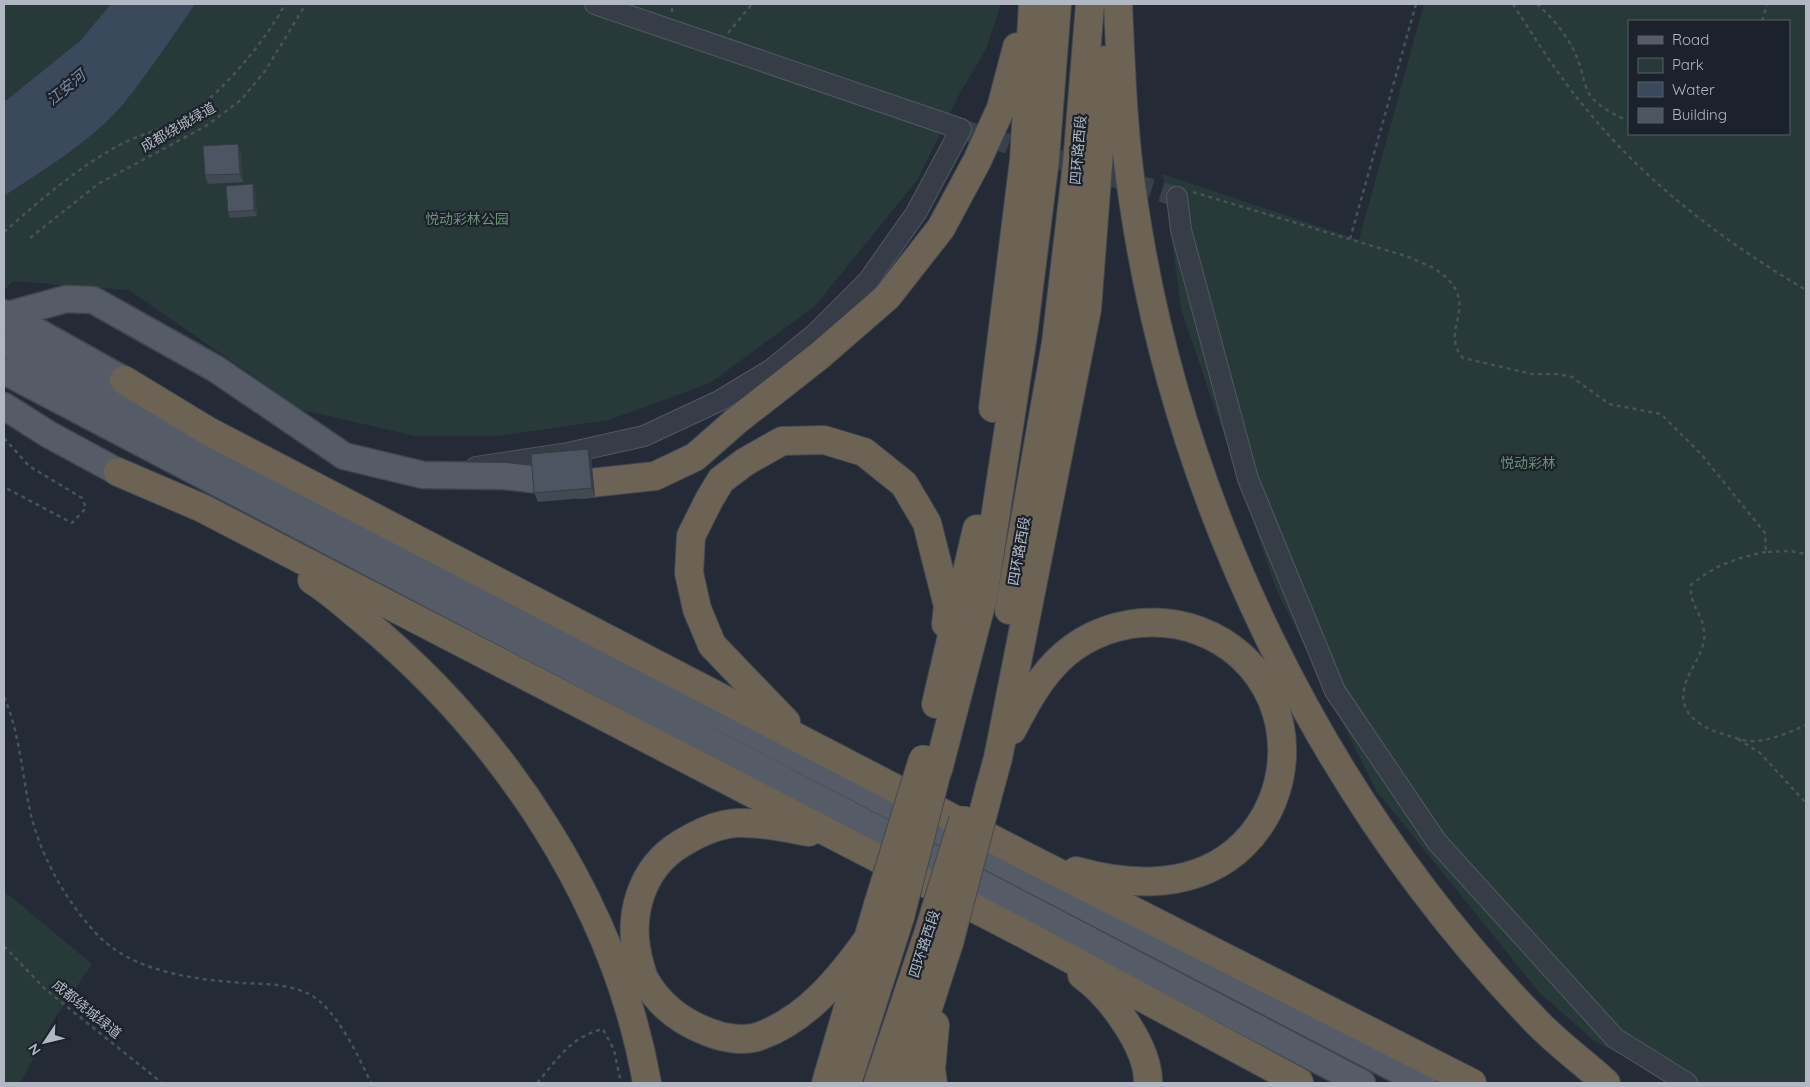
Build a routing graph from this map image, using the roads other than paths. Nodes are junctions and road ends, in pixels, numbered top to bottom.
1 (595, 4) edge
2 (1025, 4) edge
3 (1033, 4) edge
4 (1057, 4) edge
5 (1090, 4) edge
6 (1109, 4) edge
7 (1118, 4) edge
8 (1177, 197) road end
9 (6, 314) edge
10 (4, 342) edge
11 (4, 371) edge
12 (124, 380) joint
13 (4, 406) edge
14 (118, 472) joint
15 (422, 475) junction
16 (581, 484) joint
17 (202, 508) junction
18 (941, 684) junction
19 (801, 738) junction
20 (998, 758) junction
21 (930, 765) junction
22 (982, 785) junction
23 (833, 836) junction
24 (1027, 857) junction
25 (889, 911) junction
26 (1024, 934) junction
27 (939, 937) junction
28 (868, 939) junction
29 (647, 1083) edge
30 (826, 1083) edge
31 (847, 1083) edge
32 (878, 1083) edge
33 (904, 1083) edge
34 (933, 1083) edge
35 (1148, 1083) edge
36 (1300, 1083) edge
37 (1362, 1083) edge
38 (1423, 1083) edge
39 (1472, 1083) edge
40 (1606, 1083) edge
41 (1687, 1083) edge

1 - 15 street
2 - 16 highway
3 - 18 highway
4 - 21 highway, 四环路西段
5 - 22 highway, 四环路西段
6 - 20 highway
7 - 40 highway
8 - 41 street
9 - 12 main road
9 - 15 main road
10 - 38 main road
11 - 37 main road
12 - 19 highway
13 - 14 main road
14 - 17 highway
15 - 16 main road
17 - 23 highway
17 - 29 highway
18 - 19 highway
18 - 21 highway
19 - 24 highway
20 - 22 highway
20 - 24 highway
21 - 25 highway, 四环路西段, bridge
22 - 27 highway, 四环路西段, bridge
23 - 26 highway
23 - 28 highway
24 - 39 highway
25 - 28 highway
25 - 31 highway, 四环路西段
26 - 35 highway
26 - 36 highway
27 - 32 highway, 四环路西段
27 - 33 highway
27 - 34 highway
28 - 30 highway

